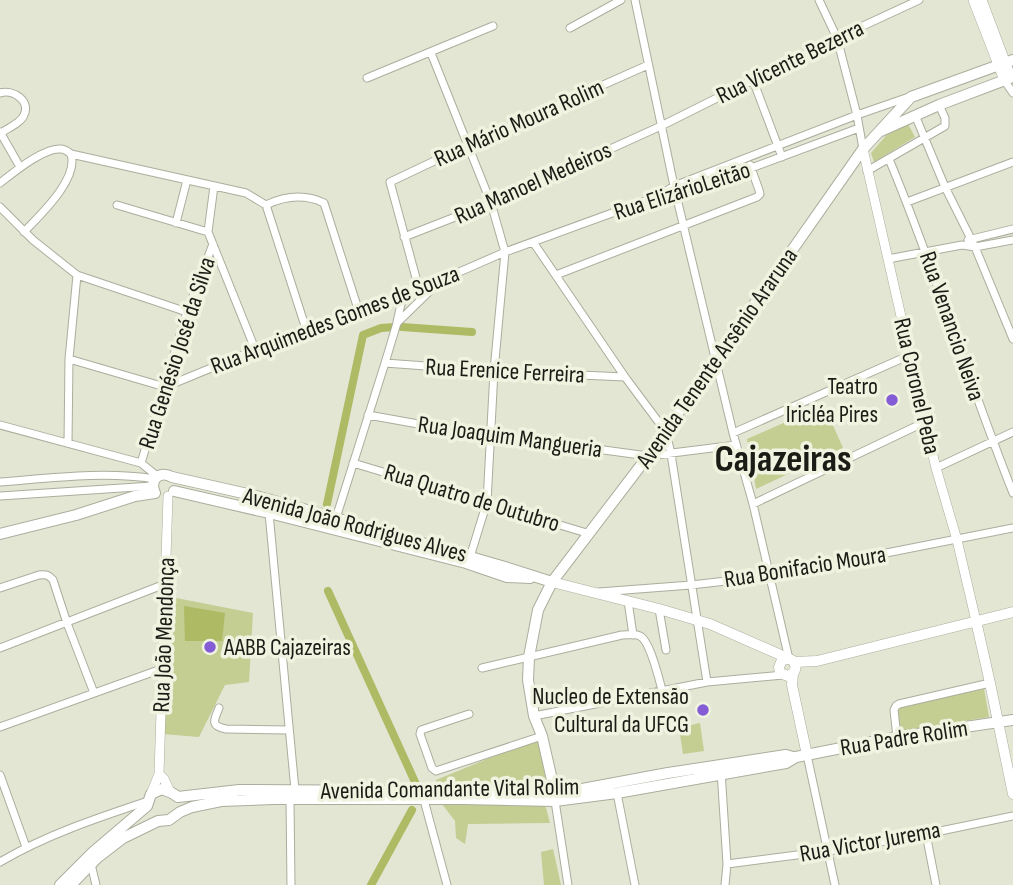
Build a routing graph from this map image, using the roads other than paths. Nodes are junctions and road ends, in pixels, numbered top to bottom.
1 (621, 0) edge
2 (635, 0) edge
3 (819, 0) edge
4 (919, 0) edge
5 (973, 0) edge
6 (982, 0) edge
7 (493, 26) dead end
8 (570, 28) dead end
9 (836, 38) junction
10 (431, 53) junction
11 (1006, 63) edge
12 (649, 65) junction
13 (367, 78) dead end
14 (753, 80) junction
15 (1010, 83) edge
16 (0, 93) edge
17 (911, 97) junction
18 (939, 105) junction
19 (856, 115) junction
20 (915, 115) junction
21 (661, 126) junction
22 (859, 128) junction
23 (878, 133) junction
24 (1, 136) edge
25 (925, 138) junction
26 (468, 145) junction
27 (778, 145) junction
28 (863, 149) junction
29 (71, 154) junction
30 (782, 157) junction
31 (747, 158) junction
32 (889, 159) junction
33 (1013, 162) edge
34 (20, 167) junction
35 (751, 168) junction
36 (867, 171) junction
37 (187, 180) junction
38 (0, 183) edge
39 (214, 186) junction
40 (674, 186) junction
41 (945, 187) junction
42 (676, 196) junction
43 (656, 197) junction
44 (907, 202) junction
45 (491, 203) junction
46 (117, 205) dead end
47 (266, 205) junction
48 (0, 207) edge
49 (176, 223) junction
50 (683, 225) junction
51 (1013, 229) edge
52 (24, 232) junction
53 (208, 232) junction
54 (404, 237) junction
55 (971, 239) junction
56 (1013, 240) edge
57 (533, 242) junction
58 (213, 244) junction
59 (961, 245) junction
60 (975, 247) junction
61 (926, 251) junction
62 (505, 252) junction
63 (888, 259) junction
64 (77, 275) junction
65 (556, 275) junction
66 (441, 280) junction
67 (419, 289) junction
68 (403, 295) junction
69 (187, 312) junction
70 (359, 312) junction
71 (397, 323) junction
72 (306, 329) junction
73 (1013, 339) edge
74 (255, 349) junction
75 (910, 355) junction
76 (69, 359) junction
77 (715, 362) junction
78 (385, 363) junction
79 (494, 371) junction
80 (625, 377) junction
81 (165, 387) junction
82 (368, 415) junction
83 (925, 422) junction
84 (0, 425) edge
85 (666, 432) junction
86 (1013, 432) edge
87 (733, 433) junction
88 (491, 435) junction
89 (992, 442) junction
90 (68, 443) junction
91 (736, 445) junction
92 (671, 454) junction
93 (648, 456) junction
94 (141, 463) junction
95 (353, 463) junction
96 (936, 468) junction
97 (82, 477) junction
98 (172, 477) junction
99 (0, 482) edge
100 (155, 483) junction
101 (83, 491) junction
102 (1013, 493) edge
103 (171, 494) junction
104 (0, 496) edge
105 (486, 502) junction
106 (753, 504) junction
107 (269, 513) junction
108 (336, 518) junction
109 (1013, 528) edge
110 (0, 534) edge
111 (590, 534) junction
112 (957, 540) junction
113 (470, 557) junction
114 (770, 576) junction
115 (536, 578) junction
116 (552, 582) junction
117 (165, 584) junction
118 (691, 585) junction
119 (0, 588) edge
120 (629, 589) junction
121 (595, 592) junction
122 (628, 601) junction
123 (659, 609) junction
124 (1013, 612) edge
125 (697, 620) junction
126 (976, 621) junction
127 (67, 623) junction
128 (633, 635) junction
129 (0, 648) edge
130 (666, 650) dead end
131 (529, 657) junction
132 (164, 668) junction
133 (482, 668) dead end
134 (788, 670) junction
135 (707, 682) junction
136 (990, 683) junction
137 (662, 690) junction
138 (94, 693) junction
139 (219, 708) dead end
140 (469, 714) dead end
141 (534, 716) junction
142 (1013, 720) edge
143 (998, 723) junction
144 (0, 727) edge
145 (289, 730) junction
146 (542, 736) junction
147 (897, 737) junction
148 (802, 756) junction
149 (721, 770) junction
150 (159, 774) junction
151 (0, 775) edge
152 (617, 793) junction
153 (174, 794) junction
154 (1013, 794) edge
155 (293, 795) junction
156 (4, 797) edge
157 (555, 797) junction
158 (425, 800) junction
159 (149, 801) junction
160 (180, 812) junction
161 (1013, 816) edge
162 (158, 821) junction
163 (926, 834) junction
164 (26, 847) junction
165 (828, 851) junction
166 (0, 862) edge
167 (91, 864) junction
168 (727, 864) junction
169 (60, 885) edge
170 (71, 885) edge
171 (96, 885) edge
172 (291, 885) edge
173 (447, 885) edge
174 (568, 885) edge
175 (635, 885) edge
176 (725, 885) edge
177 (835, 885) edge
178 (936, 885) edge

1 - 8 street
2 - 12 street
3 - 9 street
4 - 9 street, Rua Vicente Bezerra
5 - 11 street
6 - 11 street
7 - 10 street
9 - 14 street, Rua Vicente Bezerra
9 - 19 street
10 - 13 street
10 - 26 street
11 - 15 street
11 - 17 main road
12 - 21 street
12 - 26 street, Rua Mário Moura Rolim
14 - 21 street, Rua Vicente Bezerra
14 - 27 street
15 - 18 main road
16 - 24 street
17 - 19 street
17 - 23 main road, Avenida Tenente Arsênio Araruna
18 - 20 main road
18 - 25 street
19 - 22 street
19 - 27 street
20 - 23 main road
20 - 25 street
21 - 40 street
21 - 45 street, Rua Manoel Medeiros
22 - 28 street
22 - 30 street, Rua ElizárioLeitão
23 - 28 main road, Avenida Tenente Arsênio Araruna
24 - 34 street
25 - 32 street
25 - 41 street
26 - 45 street
26 - 54 street, Rua Mário Moura Rolim
27 - 30 street
27 - 31 street
28 - 36 street, Rua Coronel Peba
28 - 77 main road, Avenida Tenente Arsênio Araruna
29 - 34 street
29 - 37 street
29 - 52 street
30 - 35 street, Rua ElizárioLeitão
31 - 35 street
31 - 40 street
32 - 36 street
32 - 44 street, Rua Venancio Neiva
33 - 41 street
34 - 38 street
35 - 42 street, Rua ElizárioLeitão
35 - 50 street
36 - 63 street, Rua Coronel Peba
37 - 39 street
37 - 49 street
39 - 47 street
39 - 53 street
40 - 42 street
40 - 43 street
41 - 44 street
41 - 55 street
42 - 43 street, Rua ElizárioLeitão
42 - 50 street
43 - 57 street, Rua ElizárioLeitão
44 - 61 street, Rua Venancio Neiva
45 - 54 street, Rua Manoel Medeiros
45 - 62 street
46 - 49 street
47 - 70 street
47 - 72 street
48 - 52 street
49 - 53 street
50 - 65 street
50 - 77 street
51 - 55 street
52 - 64 street
53 - 58 street
54 - 67 street
55 - 59 street
55 - 60 street
56 - 60 street
57 - 62 street, Rua ElizárioLeitão
57 - 65 street
58 - 69 street, Rua Genésio José da Silva
58 - 74 street
59 - 60 street
59 - 61 street
60 - 73 street
61 - 63 street
61 - 89 street, Rua Venancio Neiva
62 - 66 street, Rua Arquimedes Gomes de Souza
62 - 79 street
63 - 75 street, Rua Coronel Peba
64 - 69 street
64 - 76 street
65 - 80 street
66 - 67 street, Rua Arquimedes Gomes de Souza
66 - 71 street
67 - 68 street, Rua Arquimedes Gomes de Souza
68 - 70 street, Rua Arquimedes Gomes de Souza
68 - 71 street
69 - 81 street, Rua Genésio José da Silva
70 - 72 street, Rua Arquimedes Gomes de Souza
71 - 78 street
72 - 74 street, Rua Arquimedes Gomes de Souza
74 - 81 street, Rua Arquimedes Gomes de Souza
75 - 83 street, Rua Coronel Peba
75 - 87 street
76 - 81 street
76 - 90 street
77 - 85 main road, Avenida Tenente Arsênio Araruna
77 - 87 street
78 - 79 street, Rua Erenice Ferreira
78 - 82 street
79 - 80 street, Rua Erenice Ferreira
79 - 88 street
80 - 85 street
81 - 94 street, Rua Genésio José da Silva
82 - 88 street, Rua Joaquim Mangueria
82 - 95 street
83 - 96 street, Rua Coronel Peba
83 - 106 street
84 - 90 street
85 - 92 street
85 - 93 main road, Avenida Tenente Arsênio Araruna
86 - 89 street
87 - 91 street
88 - 93 street, Rua Joaquim Mangueria
88 - 105 street
89 - 96 street
89 - 102 street, Rua Venancio Neiva
90 - 94 street
91 - 92 street, Rua Joaquim Mangueria
91 - 106 street
92 - 93 street, Rua Joaquim Mangueria
92 - 118 street
93 - 111 main road, Avenida Tenente Arsênio Araruna
94 - 100 street
95 - 105 street, Rua Quatro de Outubro
95 - 108 street
96 - 112 street, Rua Coronel Peba
97 - 99 street
97 - 100 street
97 - 101 street
98 - 100 main road
98 - 103 main road
98 - 108 main road, Avenida João Rodrigues Alves
100 - 101 street
100 - 103 main road
100 - 110 main road
101 - 104 street
103 - 107 main road, Avenida João Rodrigues Alves
103 - 117 street, Rua João Mendonça
105 - 111 street, Rua Quatro de Outubro
105 - 113 street
106 - 114 street
107 - 115 main road, Avenida João Rodrigues Alves
107 - 145 street
108 - 113 main road, Avenida João Rodrigues Alves
109 - 112 street, Rua Bonifacio Moura
111 - 116 main road, Avenida Tenente Arsênio Araruna
112 - 114 street, Rua Bonifacio Moura
112 - 126 street, Rua Coronel Peba
113 - 115 main road, Avenida João Rodrigues Alves
114 - 118 street, Rua Bonifacio Moura
114 - 134 street
115 - 116 main road, Avenida João Rodrigues Alves
116 - 121 main road, Avenida João Rodrigues Alves
116 - 131 main road, Avenida Tenente Arsênio Araruna
117 - 127 street
117 - 132 street, Rua João Mendonça
118 - 120 street, Rua Bonifacio Moura
118 - 125 street
119 - 127 street
120 - 121 street, Rua Bonifacio Moura
120 - 122 main road
121 - 122 main road, Avenida João Rodrigues Alves
122 - 123 main road, Avenida João Rodrigues Alves
122 - 128 street
123 - 125 main road, Avenida João Rodrigues Alves
123 - 130 street
124 - 126 main road
125 - 134 main road, Avenida João Rodrigues Alves
125 - 135 street
126 - 134 main road
126 - 136 main road
127 - 129 street
127 - 138 street
128 - 131 street
128 - 137 street
131 - 133 street
131 - 141 main road, Avenida Tenente Arsênio Araruna
132 - 138 street
132 - 150 street, Rua João Mendonça
134 - 135 street
134 - 148 main road
135 - 137 street
136 - 143 main road
136 - 147 street
137 - 141 street
138 - 144 street
139 - 145 street
140 - 146 street
141 - 146 main road, Avenida Tenente Arsênio Araruna
142 - 143 main road, Rua Padre Rolim
143 - 147 main road, Rua Padre Rolim
143 - 154 main road
145 - 155 street
146 - 157 main road, Avenida Tenente Arsênio Araruna
147 - 148 main road, Rua Padre Rolim
148 - 149 main road, Avenida Comandante Vital Rolim
148 - 165 street
149 - 152 main road, Avenida Comandante Vital Rolim
149 - 157 main road, Avenida Comandante Vital Rolim
149 - 168 street
150 - 153 street
150 - 159 street, Rua João Mendonça
151 - 156 street
152 - 157 main road, Avenida Comandante Vital Rolim
152 - 175 street
153 - 155 main road, Avenida Comandante Vital Rolim
153 - 159 main road, Avenida Comandante Vital Rolim
153 - 160 main road
155 - 157 main road, Avenida Comandante Vital Rolim
155 - 158 main road, Avenida Comandante Vital Rolim
155 - 160 main road, Avenida Comandante Vital Rolim
155 - 172 street
156 - 164 street
157 - 158 main road, Avenida Comandante Vital Rolim
157 - 174 street
158 - 173 street
159 - 162 main road
159 - 164 street
159 - 169 main road
160 - 162 main road, Avenida Comandante Vital Rolim
161 - 163 street, Rua Victor Jurema
162 - 167 main road, Avenida Comandante Vital Rolim
163 - 165 street, Rua Victor Jurema
163 - 178 street
164 - 166 street
165 - 168 street, Rua Victor Jurema
165 - 177 street
167 - 170 main road, Avenida Comandante Vital Rolim
167 - 171 street
168 - 176 street

